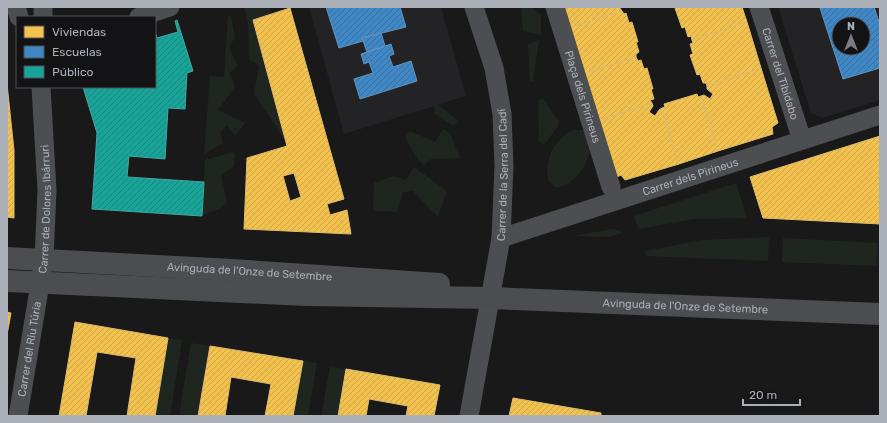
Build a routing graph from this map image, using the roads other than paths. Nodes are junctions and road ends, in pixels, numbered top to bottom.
1 (170, 7) edge
2 (474, 7) edge
3 (555, 7) edge
4 (759, 7) edge
5 (142, 16) edge
6 (41, 88) edge
7 (880, 115) edge
8 (802, 140) junction
9 (611, 187) dead end
10 (501, 238) junction
11 (7, 258) edge
12 (44, 260) junction
13 (7, 281) edge
14 (42, 283) junction
15 (490, 298) junction
16 (880, 314) edge
17 (18, 416) edge
18 (469, 416) edge

1 - 5 street
2 - 10 street, Carrer de la Serra del Cadí
3 - 9 street, Plaça dels Pirineus
4 - 8 street, Carrer del Tibidabo
6 - 12 street, Carrer de Dolores Ibárruri
7 - 8 street, Carrer dels Pirineus
8 - 10 street, Carrer dels Pirineus
10 - 15 street, Carrer de la Serra del Cadí
11 - 12 main road, Avinguda de l'Onze de Setembre
12 - 14 street, Carrer de Dolores Ibárruri
12 - 15 main road, Avinguda de l'Onze de Setembre
13 - 14 main road, Avinguda de l'Onze de Setembre
14 - 15 main road, Avinguda de l'Onze de Setembre
14 - 17 street, Carrer del Riu Túria
15 - 16 main road, Avinguda de l'Onze de Setembre
15 - 18 street, Carrer de la Serra del Cadí

